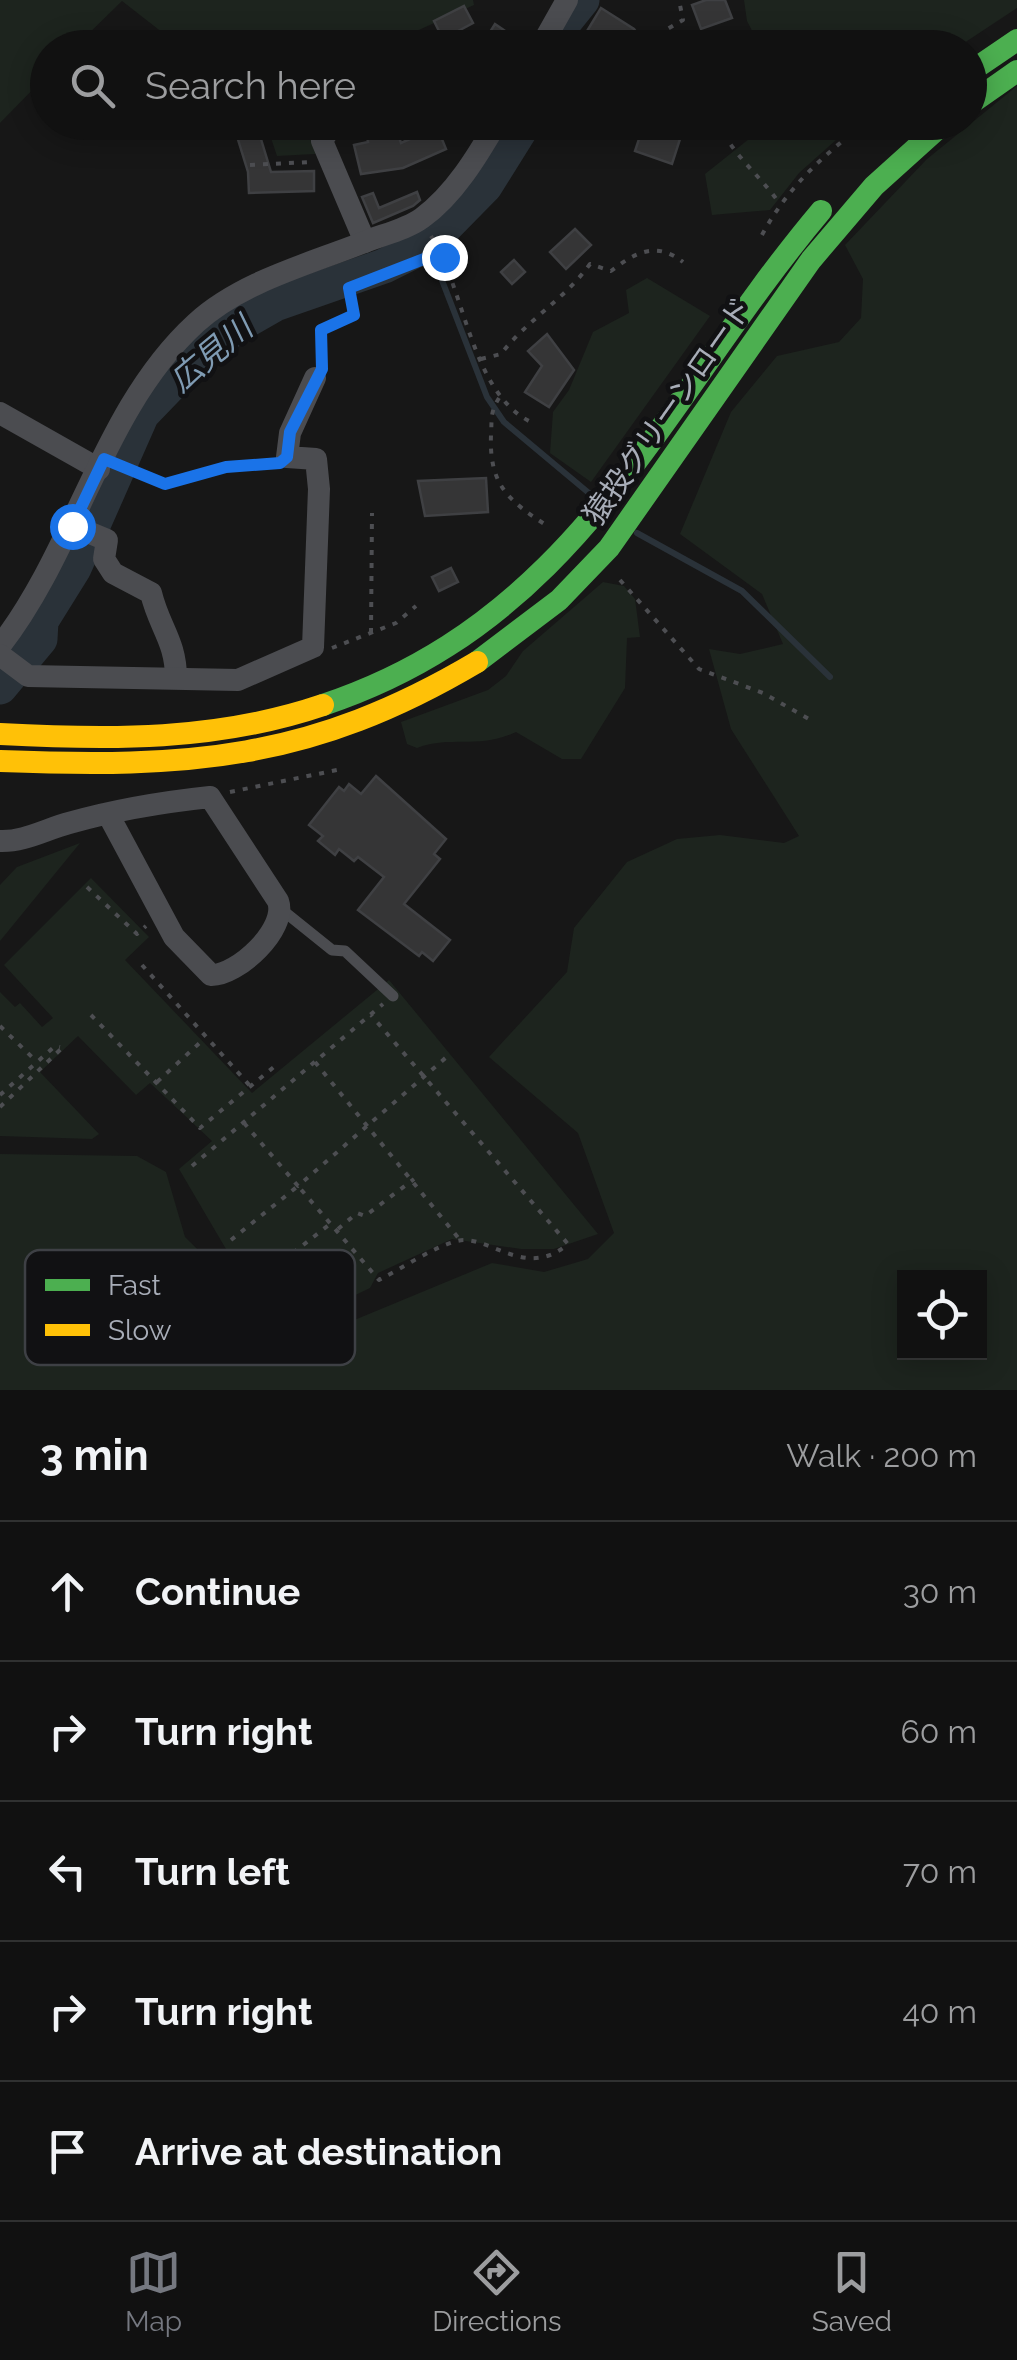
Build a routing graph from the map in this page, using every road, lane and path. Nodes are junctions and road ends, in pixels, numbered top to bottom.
1 (567, 0) edge
2 (679, 0) edge
3 (550, 30) edge
4 (666, 30) edge
5 (1017, 40) edge
6 (987, 60) edge
7 (1017, 70) edge
8 (987, 92) edge
9 (323, 140) edge
10 (485, 140) edge
11 (726, 140) edge
12 (845, 140) edge
13 (926, 140) edge
14 (327, 159) junction
15 (250, 164) dead end
16 (836, 193) dead end
17 (780, 204) junction
18 (364, 242) junction
19 (758, 243) dead end
20 (438, 246) dead end
21 (442, 252) junction
22 (682, 262) dead end
23 (481, 358) junction
24 (316, 378) joint
25 (0, 413) edge
26 (534, 423) dead end
27 (287, 457) junction
28 (102, 464) junction
29 (372, 513) dead end
30 (72, 525) junction
31 (416, 606) dead end
32 (371, 633) junction
33 (0, 646) edge
34 (313, 647) junction
35 (0, 655) edge
36 (176, 678) junction
37 (8, 734) edge
38 (1, 761) edge
39 (336, 770) dead end
40 (210, 796) junction
41 (108, 814) junction
42 (0, 841) edge
43 (86, 887) dead end
44 (281, 909) junction
45 (162, 915) junction
46 (142, 965) dead end
47 (394, 996) joint
48 (91, 1015) dead end
49 (371, 1015) junction
50 (0, 1026) edge
51 (205, 1038) junction
52 (450, 1054) dead end
53 (36, 1062) junction
54 (315, 1062) junction
55 (276, 1066) dead end
56 (425, 1077) junction
57 (157, 1083) junction
58 (251, 1087) junction
59 (0, 1095) edge
60 (0, 1107) edge
61 (244, 1122) junction
62 (368, 1125) junction
63 (192, 1166) dead end
64 (414, 1179) junction
65 (298, 1186) junction
66 (330, 1224) junction
67 (336, 1230) junction
68 (231, 1240) dead end
69 (460, 1240) junction
70 (297, 1250) edge
71 (353, 1250) edge
72 (355, 1252) edge

1 - 3 street
2 - 4 path
5 - 6 main road
7 - 8 main road
9 - 14 street
10 - 18 street
11 - 17 path
12 - 17 path
13 - 38 main road, 猿投グリーンロード
14 - 15 path
14 - 18 street
16 - 37 main road, 猿投グリーンロード
17 - 19 path
18 - 28 street
20 - 21 path
21 - 23 path
21 - 24 path
22 - 23 path
23 - 26 path
24 - 27 street
25 - 28 street
27 - 28 path
27 - 34 street
28 - 30 street
29 - 32 path
30 - 33 street
30 - 36 street
31 - 32 path
32 - 34 path
34 - 36 street
35 - 36 street
39 - 40 path
40 - 41 street
40 - 44 street
41 - 42 street
41 - 45 street
43 - 45 path
44 - 45 street
44 - 47 lane
46 - 51 path
47 - 49 path
48 - 57 path
49 - 54 path
49 - 56 path
50 - 53 path
51 - 57 path
51 - 58 path
52 - 56 path
53 - 59 path
53 - 60 path
54 - 61 path
54 - 62 path
55 - 58 path
56 - 62 path
56 - 69 path
57 - 58 path
61 - 63 path
61 - 65 path
62 - 64 path
62 - 65 path
64 - 67 path
64 - 69 path
65 - 66 path
65 - 68 path
66 - 67 path
66 - 70 path
67 - 71 path
69 - 72 path

